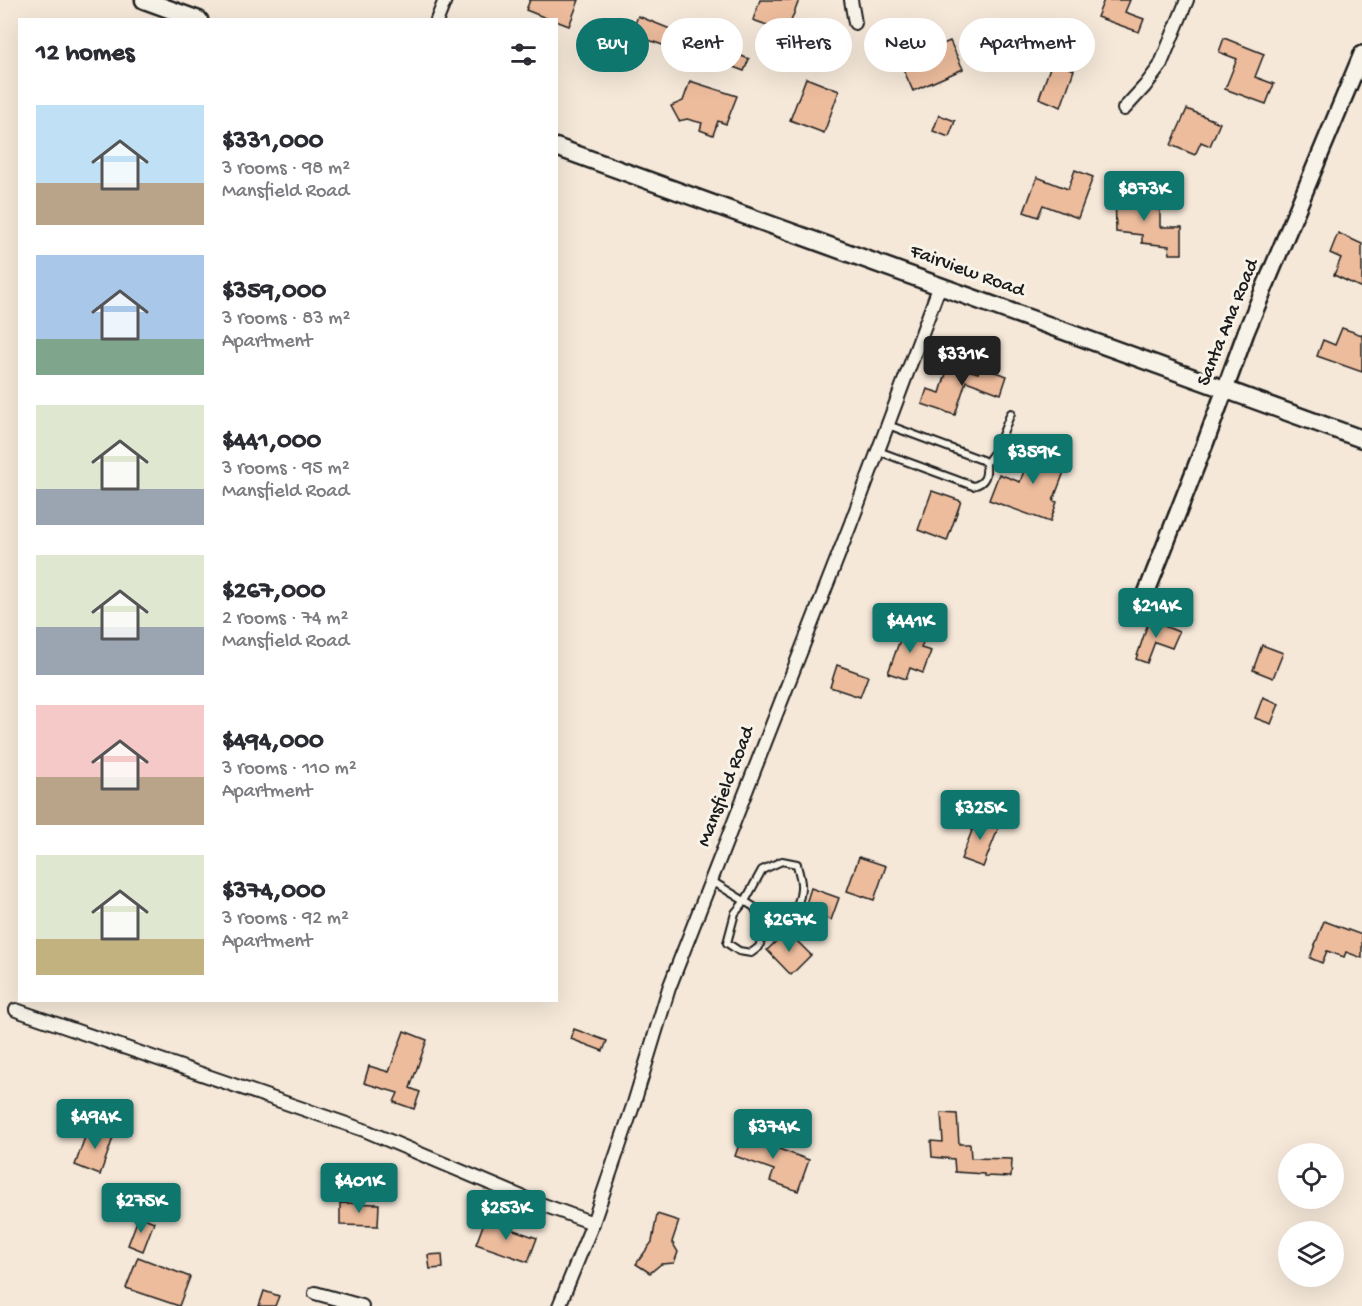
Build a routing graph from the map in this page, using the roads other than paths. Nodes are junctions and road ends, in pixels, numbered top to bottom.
1 (144, 0) edge
2 (446, 0) edge
3 (851, 0) edge
4 (1187, 0) edge
5 (194, 18) edge
6 (439, 18) edge
7 (855, 23) dead end
8 (1362, 54) edge
9 (1124, 109) dead end
10 (558, 148) edge
11 (940, 285) junction
12 (1225, 389) junction
13 (1011, 413) dead end
14 (888, 425) junction
15 (1362, 439) edge
16 (878, 452) junction
17 (986, 463) junction
18 (1140, 609) dead end
19 (711, 880) junction
20 (745, 901) junction
21 (765, 928) junction
22 (16, 1010) dead end
23 (593, 1223) junction
24 (315, 1293) dead end
25 (362, 1306) edge
26 (560, 1306) edge

1 - 5 main road
2 - 6 street
3 - 7 street
4 - 9 street
8 - 12 street, Santa Ana Road
10 - 11 main road, Fairview Road
11 - 12 main road, Fairview Road
11 - 14 street, Mansfield Road
12 - 15 main road, Fairview Road
12 - 18 street, Santa Ana Road
13 - 17 lane
14 - 16 street, Mansfield Road
14 - 17 lane
16 - 17 lane
16 - 19 street, Mansfield Road
19 - 20 lane
19 - 23 street, Mansfield Road
20 - 21 lane
20 - 21 lane
20 - 21 lane
22 - 23 street
23 - 26 street, Mansfield Road
24 - 25 street

